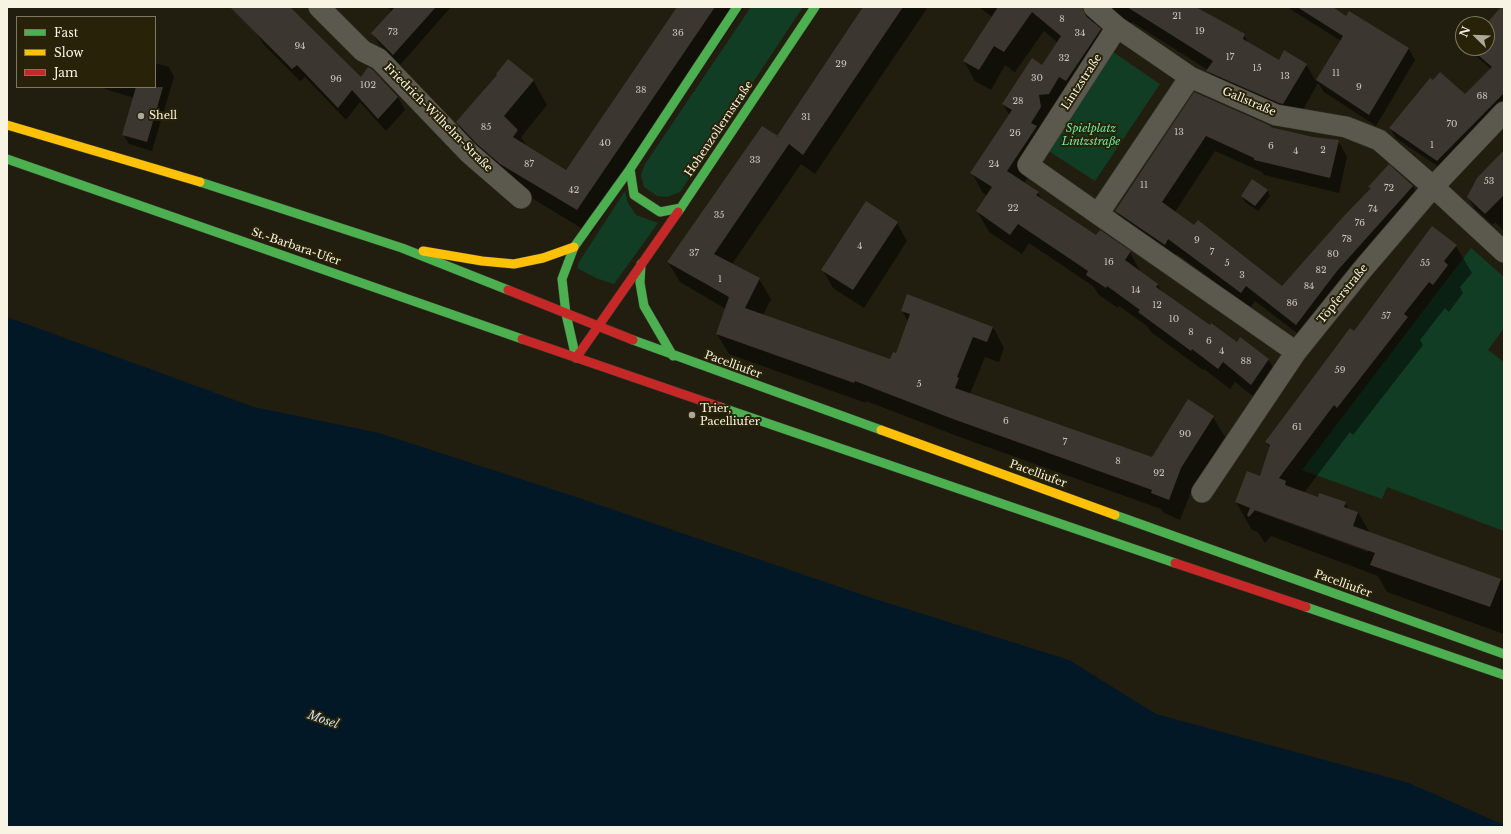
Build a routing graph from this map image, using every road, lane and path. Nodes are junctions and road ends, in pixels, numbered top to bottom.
1 (319, 7) edge
2 (737, 7) edge
3 (815, 7) edge
4 (1094, 7) edge
5 (1117, 28) junction
6 (1190, 77) junction
7 (1504, 112) edge
8 (7, 125) edge
9 (7, 159) edge
10 (630, 169) junction
11 (1432, 187) junction
12 (521, 198) dead end
13 (681, 208) junction
14 (1098, 214) junction
15 (574, 247) junction
16 (402, 248) junction
17 (1504, 252) edge
18 (641, 264) junction
19 (566, 314) junction
20 (599, 327) junction
21 (1296, 352) junction
22 (673, 356) junction
23 (576, 358) junction
24 (1202, 492) dead end
25 (1504, 654) edge
26 (1504, 675) edge

1 - 12 street, Friedrich-Wilhelm-Straße
2 - 10 main road
3 - 13 main road, Hohenzollernstraße
4 - 5 street, Gallstraße
5 - 6 street, Gallstraße
5 - 14 street, Lintzstraße
6 - 11 street, Gallstraße
6 - 14 street
7 - 11 street, Töpferstraße
8 - 16 main road
9 - 23 main road, St.-Barbara-Ufer
10 - 13 main road
10 - 15 main road
11 - 17 street, Gallstraße
11 - 21 street, Töpferstraße
13 - 18 main road, Hohenzollernstraße
14 - 21 street, Lintzstraße
15 - 16 main road
15 - 19 main road
16 - 19 main road
18 - 20 main road, Hohenzollernstraße
18 - 22 main road
19 - 20 main road, Pacelliufer
19 - 23 main road
20 - 22 main road, Pacelliufer
20 - 23 main road, Hohenzollernstraße
21 - 24 street, Töpferstraße
22 - 25 main road, Pacelliufer
23 - 26 main road

